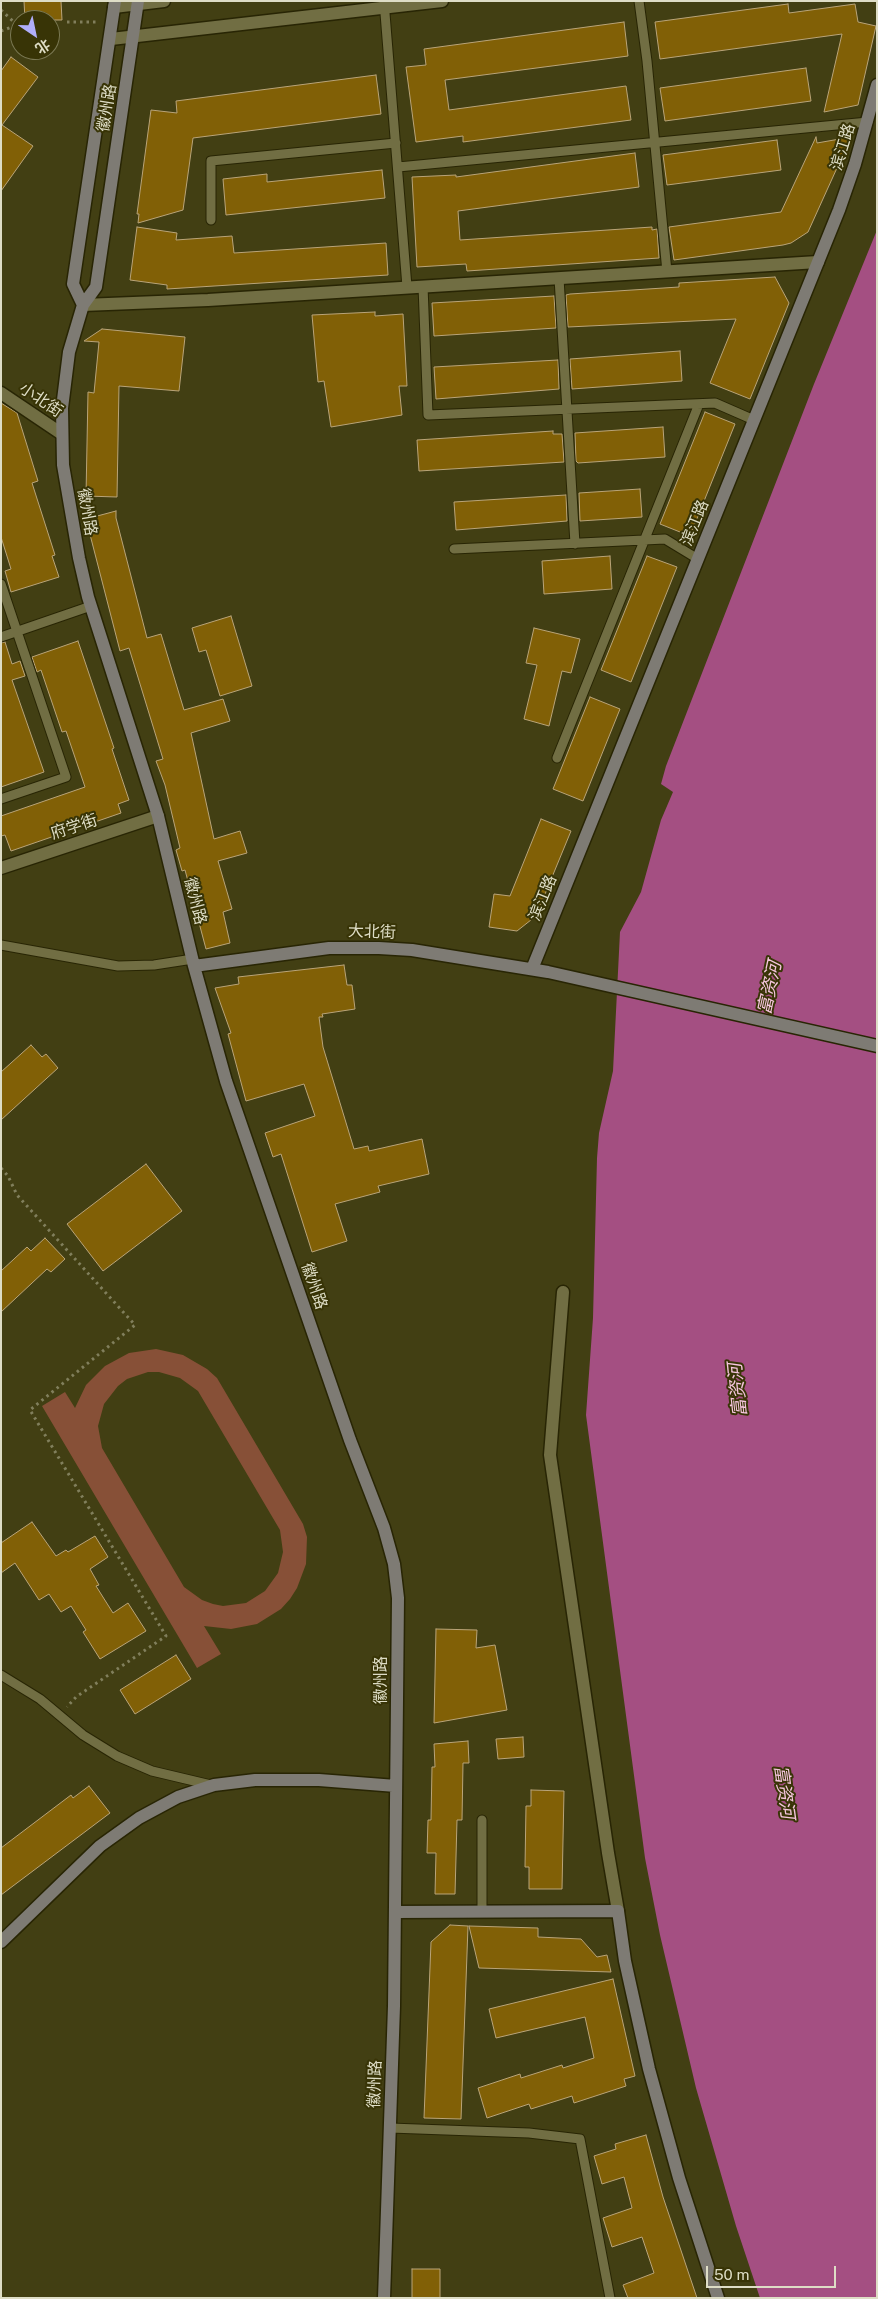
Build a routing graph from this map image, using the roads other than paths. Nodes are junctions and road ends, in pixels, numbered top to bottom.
1 (164, 1) edge
2 (442, 1) edge
3 (639, 1) edge
4 (138, 3) edge
5 (115, 4) edge
6 (384, 5) edge
7 (135, 36) junction
8 (111, 39) junction
9 (877, 85) edge
10 (868, 122) junction
11 (655, 142) junction
12 (396, 143) junction
13 (398, 167) junction
14 (211, 220) dead end
15 (818, 262) junction
16 (667, 272) junction
17 (559, 278) junction
18 (423, 286) junction
19 (406, 288) junction
20 (83, 305) junction
21 (1, 393) edge
22 (698, 404) junction
23 (567, 409) junction
24 (754, 420) junction
25 (62, 434) junction
26 (644, 540) junction
27 (575, 544) junction
28 (454, 550) dead end
29 (698, 559) junction
30 (1, 584) edge
31 (91, 606) junction
32 (17, 631) junction
33 (1, 637) edge
34 (557, 758) dead end
35 (1, 798) edge
36 (158, 816) junction
37 (1, 868) edge
38 (1, 945) edge
39 (194, 963) junction
40 (532, 969) junction
41 (877, 1046) edge
42 (563, 1292) dead end
43 (1, 1675) edge
44 (214, 1785) junction
45 (396, 1786) junction
46 (482, 1820) dead end
47 (618, 1911) junction
48 (395, 1912) junction
49 (482, 1912) junction
50 (1, 1942) edge
51 (390, 2128) junction
52 (384, 2298) edge
53 (610, 2298) edge
54 (718, 2298) edge

1 - 4 street
2 - 6 street
3 - 11 lane
4 - 5 street
4 - 7 street, 徽州路
5 - 8 street, 徽州路
6 - 7 street
6 - 12 lane
7 - 8 street
7 - 20 street, 徽州路
8 - 20 street, 徽州路
9 - 10 street, 滨江路
10 - 11 lane
10 - 15 street, 滨江路
11 - 13 lane
11 - 16 lane
12 - 13 lane
12 - 14 lane
13 - 19 lane
15 - 16 street
15 - 24 street, 滨江路
16 - 17 street
17 - 18 street
17 - 23 lane
18 - 19 street
18 - 23 lane
19 - 20 street
20 - 25 street, 徽州路
21 - 25 street, 小北街
22 - 23 lane
22 - 24 lane
22 - 26 lane
23 - 27 lane
24 - 29 street, 滨江路
25 - 31 street, 徽州路
26 - 27 lane
26 - 29 lane
26 - 34 lane
27 - 28 lane
29 - 40 street, 滨江路
30 - 32 lane
31 - 32 lane
31 - 36 street, 徽州路
32 - 33 lane
32 - 35 lane
36 - 37 street, 府学街
36 - 39 street, 徽州路
38 - 39 lane
39 - 40 street, 大北街
39 - 45 street, 徽州路
40 - 41 street, 大北街
42 - 47 street
43 - 44 lane
44 - 45 street
44 - 50 street
45 - 48 street, 徽州路
46 - 49 lane
47 - 49 street
47 - 54 street
48 - 49 street
48 - 51 street, 徽州路
51 - 52 street, 徽州路
51 - 53 lane

